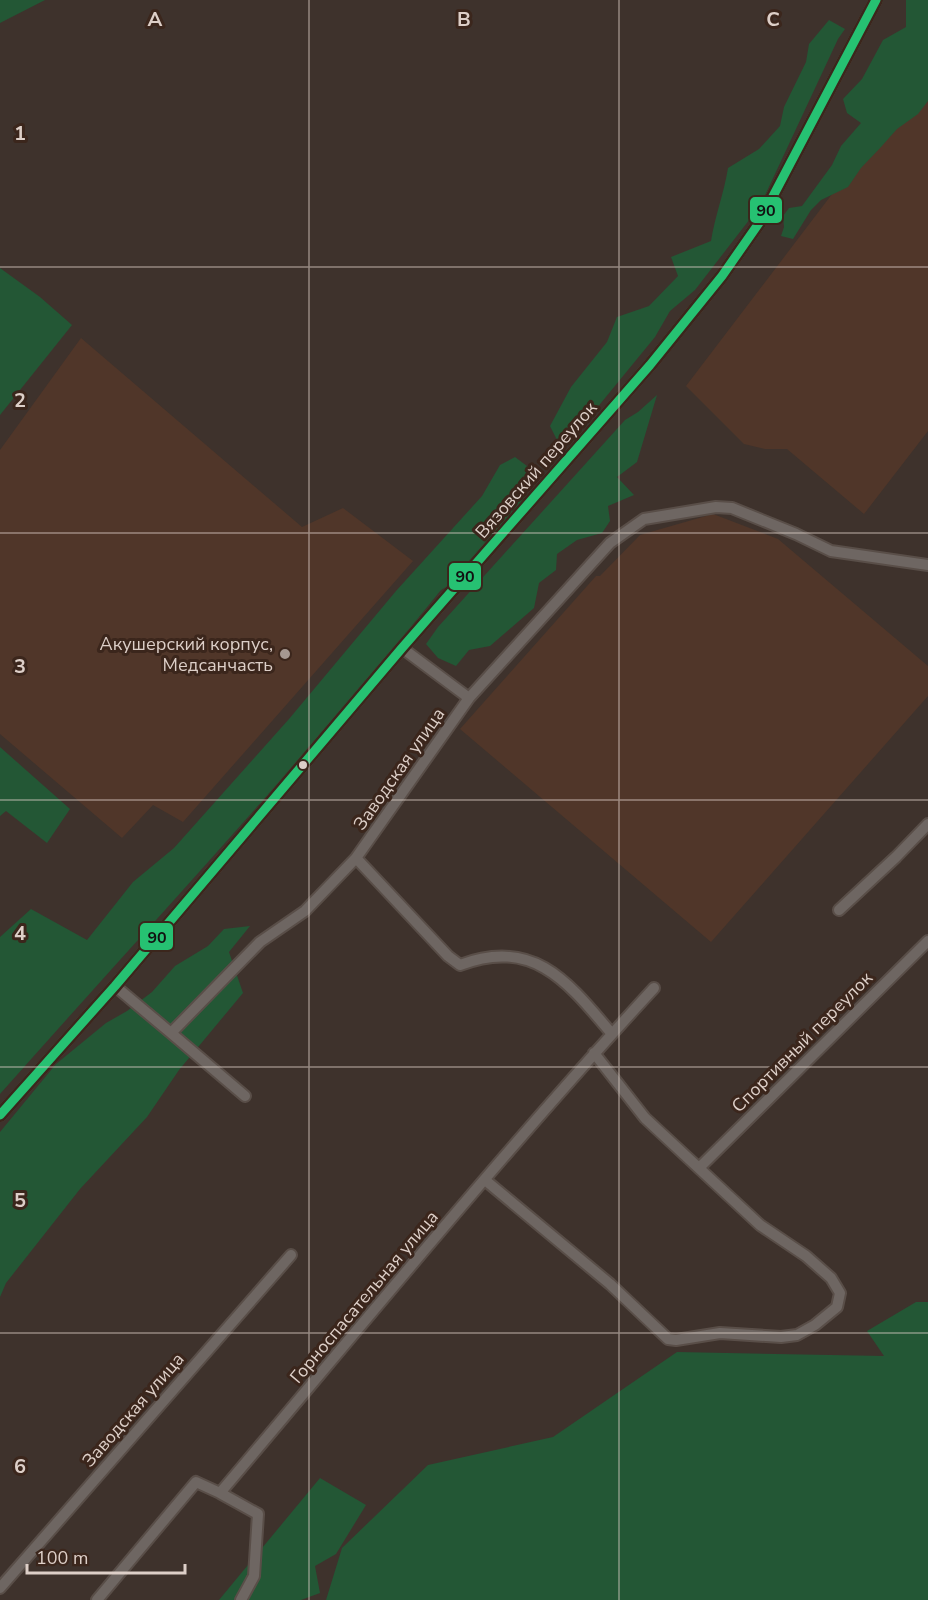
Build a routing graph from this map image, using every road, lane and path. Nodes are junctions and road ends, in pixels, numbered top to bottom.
1 (876, 0) edge
2 (928, 565) edge
3 (402, 648) junction
4 (469, 698) junction
5 (928, 824) edge
6 (356, 858) junction
7 (839, 910) dead end
8 (928, 941) edge
9 (115, 986) junction
10 (654, 988) dead end
11 (171, 1034) junction
12 (612, 1034) junction
13 (594, 1053) junction
14 (245, 1096) dead end
15 (0, 1114) edge
16 (700, 1167) junction
17 (485, 1180) junction
18 (291, 1255) dead end
19 (220, 1493) junction
20 (0, 1588) edge
21 (97, 1600) edge
22 (241, 1600) edge

1 - 3 street, Вязовский переулок
2 - 4 street, Заводская улица
3 - 4 street
3 - 9 street, Вязовский переулок
4 - 6 street, Заводская улица
5 - 7 street
6 - 11 street, Заводская улица
6 - 12 street, Заводская улица
8 - 16 street, Спортивный переулок
9 - 11 street
9 - 15 street, Вязовский переулок
10 - 12 street, Горноспасательная улица
11 - 14 street
12 - 13 street, Горноспасательная улица
13 - 16 street
13 - 17 street, Горноспасательная улица
16 - 17 street
17 - 19 street, Горноспасательная улица
18 - 20 street, Заводская улица
19 - 21 street
19 - 22 street

